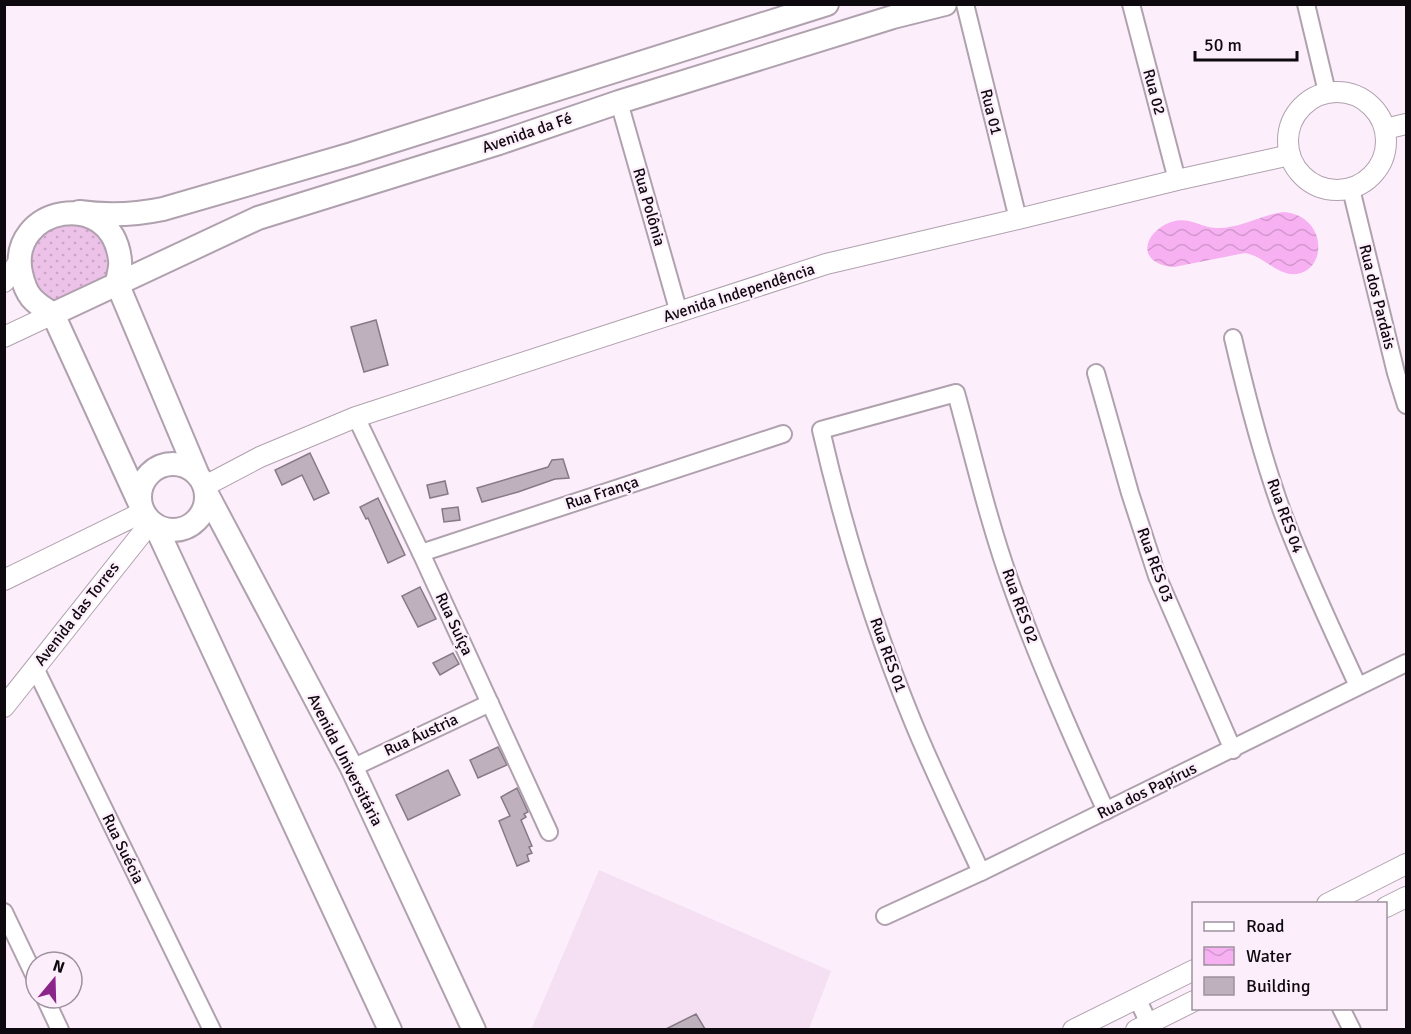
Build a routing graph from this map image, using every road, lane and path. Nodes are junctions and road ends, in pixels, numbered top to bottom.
1 (827, 4) edge
2 (945, 4) edge
3 (965, 4) edge
4 (1131, 4) edge
5 (1306, 4) edge
6 (1327, 92) junction
7 (619, 102) junction
8 (1407, 124) edge
9 (1385, 129) junction
10 (1290, 155) junction
11 (1177, 180) junction
12 (1351, 189) junction
13 (78, 212) junction
14 (1018, 219) junction
15 (19, 262) junction
16 (4, 282) edge
17 (117, 283) junction
18 (679, 313) junction
19 (53, 314) junction
20 (4, 337) edge
21 (1233, 338) dead end
22 (1096, 373) dead end
23 (1407, 405) edge
24 (356, 417) junction
25 (821, 430) joint
26 (783, 434) dead end
27 (203, 485) junction
28 (147, 516) junction
29 (421, 553) junction
30 (4, 580) edge
31 (1407, 663) edge
32 (35, 668) junction
33 (1358, 686) junction
34 (490, 703) junction
35 (4, 707) edge
36 (1233, 750) junction
37 (351, 768) junction
38 (1106, 811) junction
39 (549, 832) dead end
40 (1407, 864) edge
41 (981, 872) junction
42 (1407, 897) edge
43 (1329, 902) edge
44 (1387, 907) edge
45 (4, 912) edge
46 (885, 916) dead end
47 (24, 954) edge
48 (1192, 971) edge
49 (1137, 998) junction
50 (1192, 1002) edge
51 (51, 1010) edge
52 (1342, 1010) edge
53 (383, 1027) edge
54 (1146, 1027) edge
55 (60, 1029) edge
56 (212, 1029) edge
57 (474, 1029) edge
58 (1073, 1029) edge
59 (1352, 1029) edge

1 - 13 main road, Avenida da Fé
2 - 7 main road, Avenida da Fé
3 - 14 street, Rua 01
4 - 11 street, Rua 02
5 - 6 street
6 - 9 street
6 - 10 street
7 - 17 main road, Avenida da Fé
7 - 18 street, Rua Polônia
8 - 9 street
9 - 12 street
10 - 11 street, Avenida Independência
10 - 12 street
11 - 14 street, Avenida Independência
12 - 23 street, Rua dos Pardais
13 - 15 main road
13 - 17 main road, Avenida Universitária
14 - 18 street, Avenida Independência
15 - 16 street
15 - 19 main road
17 - 19 main road
17 - 27 main road, Avenida Universitária
18 - 24 street, Avenida Independência
19 - 20 street
19 - 28 main road
21 - 33 street, Rua RES 04
22 - 36 street, Rua RES 03
24 - 27 street, Avenida Independência
24 - 29 street, Rua Suíça
25 - 38 street, Rua RES 02
25 - 41 street, Rua RES 01
26 - 29 street, Rua França
27 - 28 main road
27 - 28 main road
27 - 37 main road, Avenida Universitária
28 - 30 street
28 - 32 street, Avenida das Torres
28 - 53 main road
29 - 34 street, Rua Suíça
31 - 33 street, Rua dos Papírus
32 - 35 street, Avenida das Torres
32 - 56 street, Rua Suécia
33 - 36 street, Rua dos Papírus
34 - 37 street, Rua Áustria
34 - 39 street, Rua Suíça
36 - 38 street, Rua dos Papírus
37 - 57 main road, Avenida Universitária
38 - 41 street, Rua dos Papírus
40 - 43 street
41 - 46 street, Rua dos Papírus
42 - 44 street
45 - 47 street
48 - 49 street
49 - 54 street
49 - 58 street
50 - 54 street
51 - 55 street
52 - 59 street

